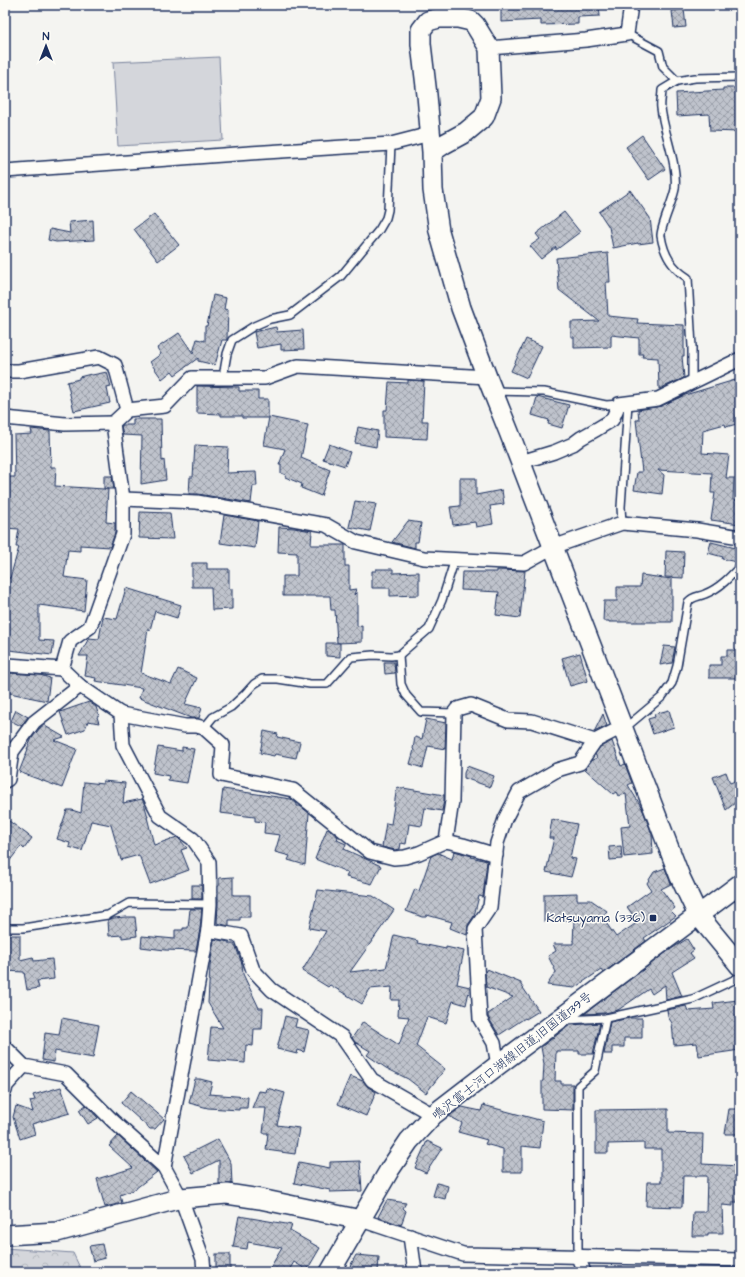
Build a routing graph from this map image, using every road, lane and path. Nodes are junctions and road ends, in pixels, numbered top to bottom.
1 (631, 5) edge
2 (628, 34) junction
3 (489, 48) junction
4 (740, 77) edge
5 (677, 81) junction
6 (431, 143) junction
7 (391, 144) junction
8 (5, 171) edge
9 (740, 359) edge
10 (5, 371) edge
11 (223, 377) junction
12 (692, 382) junction
13 (489, 384) junction
14 (623, 404) junction
15 (127, 410) junction
16 (5, 418) edge
17 (113, 424) junction
18 (521, 462) junction
19 (123, 499) junction
20 (622, 523) junction
21 (740, 537) edge
22 (553, 547) junction
23 (455, 559) junction
24 (740, 566) edge
25 (5, 652) edge
26 (399, 655) junction
27 (6, 665) edge
28 (62, 669) junction
29 (80, 686) junction
30 (454, 713) junction
31 (121, 714) junction
32 (204, 728) junction
33 (623, 728) junction
34 (595, 741) junction
35 (5, 781) edge
36 (446, 841) junction
37 (496, 855) junction
38 (740, 884) edge
39 (210, 904) junction
40 (698, 915) junction
41 (5, 928) edge
42 (208, 930) junction
43 (740, 966) edge
44 (740, 978) edge
45 (606, 1018) junction
46 (560, 1019) junction
47 (5, 1047) edge
48 (498, 1065) junction
49 (24, 1066) junction
50 (5, 1091) edge
51 (433, 1116) junction
52 (164, 1167) junction
53 (181, 1198) junction
54 (361, 1220) junction
55 (5, 1235) edge
56 (410, 1236) junction
57 (578, 1257) junction
58 (740, 1260) edge
59 (204, 1272) edge
60 (330, 1272) edge
61 (416, 1272) edge
62 (584, 1272) edge

1 - 2 street
2 - 3 street
2 - 5 lane
3 - 6 street
3 - 6 street
4 - 5 lane
5 - 12 lane
6 - 7 street
6 - 13 street
7 - 8 street
7 - 11 lane
9 - 12 street
10 - 15 street
11 - 13 street
11 - 15 street
12 - 14 street
13 - 14 lane
13 - 18 street
14 - 18 street
14 - 20 lane
15 - 17 street
16 - 17 street
17 - 19 street
18 - 22 street
19 - 23 street
19 - 28 street
20 - 21 street
20 - 22 street
22 - 23 street
22 - 33 street
23 - 26 lane
24 - 33 lane
25 - 27 lane
26 - 30 lane
26 - 32 lane
27 - 28 street
28 - 29 street
29 - 31 street
29 - 35 street
30 - 34 street
30 - 36 street
31 - 32 street
31 - 39 street
32 - 36 street
33 - 34 street
33 - 40 street
34 - 37 street
36 - 37 street
37 - 48 street
38 - 40 street, 鳴沢富士河口湖線旧道;旧国道139号
39 - 41 lane
39 - 42 street
40 - 43 street
40 - 46 street, 鳴沢富士河口湖線旧道;旧国道139号
42 - 51 street
42 - 52 street
44 - 45 lane
45 - 46 lane
45 - 57 lane
46 - 48 street, 鳴沢富士河口湖線旧道;旧国道139号
47 - 49 street
48 - 51 street, 鳴沢富士河口湖線旧道;旧国道139号
49 - 50 street
49 - 52 street
51 - 54 street, 鳴沢富士河口湖線旧道;旧国道139号
52 - 53 street
53 - 54 street
53 - 55 street
53 - 59 street
54 - 56 street
54 - 60 street, 鳴沢富士河口湖線旧道;旧国道139号
56 - 57 street
56 - 61 street
57 - 58 street
57 - 62 street

